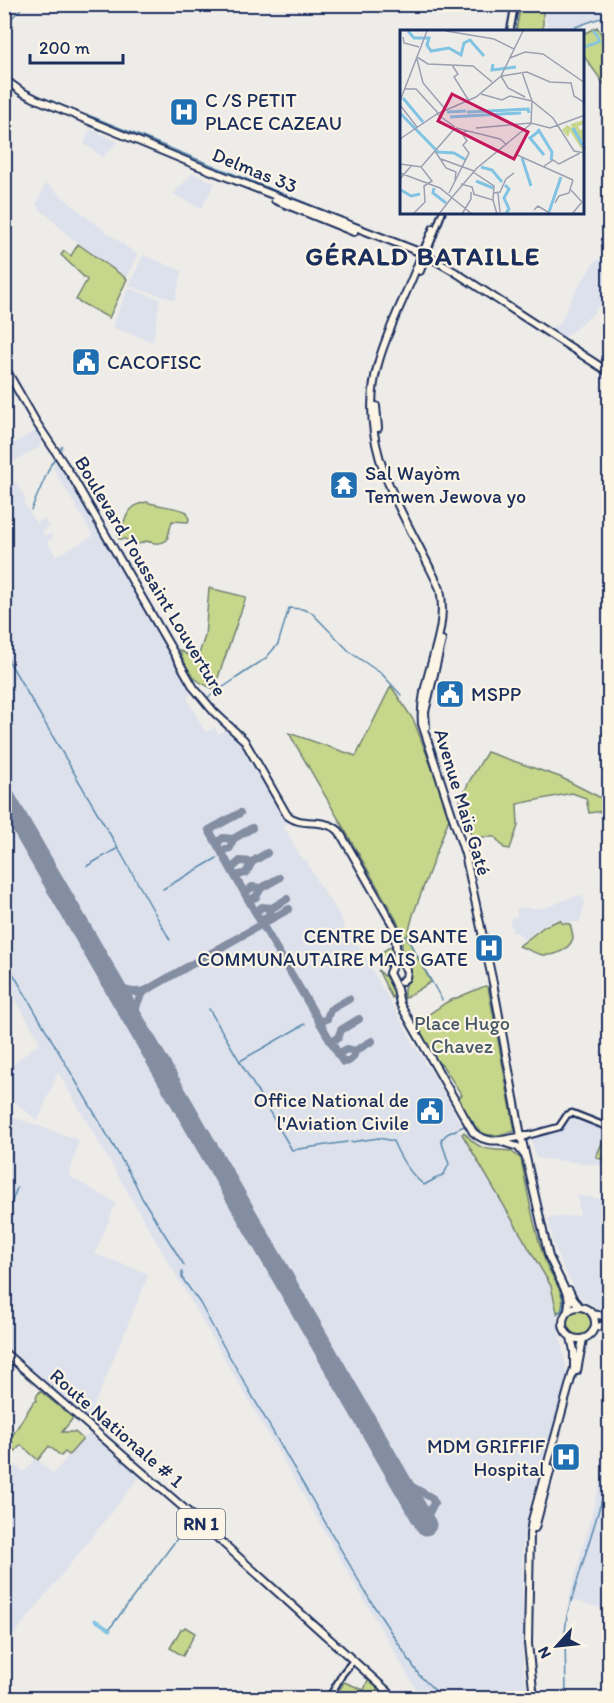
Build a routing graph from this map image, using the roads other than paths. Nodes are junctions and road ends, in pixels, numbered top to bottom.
1 (515, 4) edge
2 (510, 30) edge
3 (4, 81) edge
4 (441, 214) edge
5 (424, 256) junction
6 (4, 366) edge
7 (609, 373) edge
8 (397, 955) junction
9 (394, 965) junction
10 (403, 966) junction
11 (393, 980) junction
12 (401, 982) junction
13 (398, 994) junction
14 (609, 1128) edge
15 (524, 1136) junction
16 (499, 1141) junction
17 (527, 1159) junction
18 (580, 1307) junction
19 (568, 1311) junction
20 (592, 1314) junction
21 (609, 1317) edge
22 (609, 1323) edge
23 (594, 1328) junction
24 (571, 1337) junction
25 (583, 1339) junction
26 (4, 1352) edge
27 (353, 1660) junction
28 (329, 1698) edge
29 (395, 1698) edge
30 (536, 1698) edge

1 - 2 street
3 - 5 main road, Delmas 33
4 - 5 street, Avenue Maïs Gaté
5 - 7 main road, Delmas 33
5 - 15 main road, Avenue Maïs Gaté
6 - 8 main road, Boulevard Toussaint Louverture
8 - 9 main road, Boulevard Toussaint Louverture
8 - 10 main road, Boulevard Toussaint Louverture
9 - 10 main road
9 - 11 main road
10 - 12 main road
11 - 12 main road
11 - 13 main road
12 - 13 main road
13 - 16 main road
14 - 15 street
15 - 16 main road
15 - 17 main road, Avenue Maïs Gaté
15 - 18 main road, Avenue Maïs Gaté
16 - 17 main road
17 - 19 main road, Avenue Maïs Gaté
18 - 19 main road
18 - 20 main road
19 - 24 main road
20 - 21 main road
20 - 23 main road
22 - 23 main road
23 - 25 main road
24 - 25 main road
24 - 30 main road
25 - 30 main road
26 - 27 main road, Route Nationale # 1 / RN 1
27 - 28 street
27 - 29 main road, Route Nationale # 1 / RN 1

